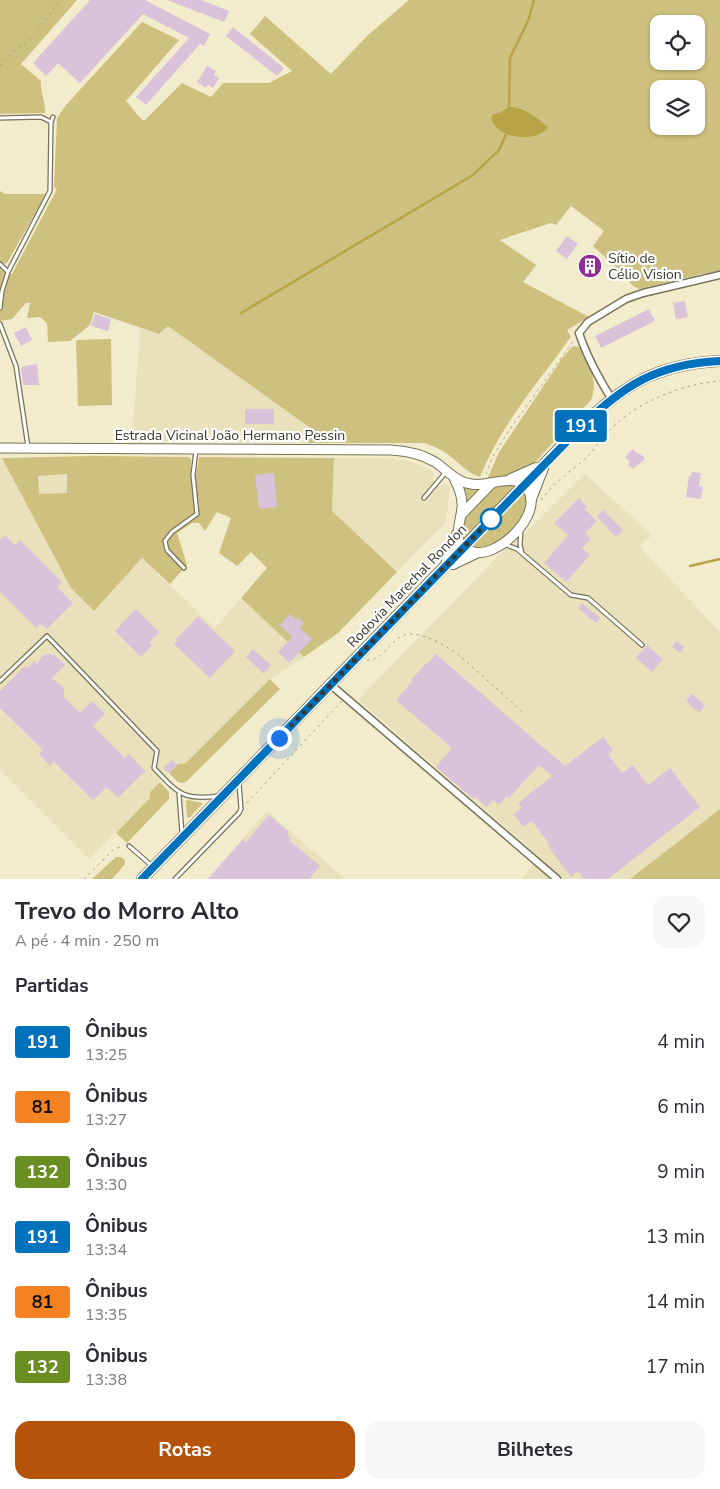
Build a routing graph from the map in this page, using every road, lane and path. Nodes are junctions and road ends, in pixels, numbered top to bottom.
1 (60, 0) edge
2 (0, 66) edge
3 (53, 117) dead end
4 (0, 118) edge
5 (51, 122) junction
6 (0, 264) edge
7 (8, 272) junction
8 (720, 275) edge
9 (0, 308) edge
10 (0, 324) edge
11 (579, 333) junction
12 (720, 361) edge
13 (720, 382) edge
14 (611, 398) junction
15 (0, 448) edge
16 (28, 448) junction
17 (196, 450) junction
18 (545, 463) junction
19 (450, 474) junction
20 (511, 480) junction
21 (488, 484) junction
22 (524, 485) junction
23 (424, 498) dead end
24 (532, 499) junction
25 (529, 512) junction
26 (461, 516) junction
27 (522, 525) junction
28 (458, 534) junction
29 (504, 543) junction
30 (464, 547) junction
31 (476, 553) junction
32 (522, 554) junction
33 (184, 568) dead end
34 (443, 569) junction
35 (642, 645) dead end
36 (357, 658) junction
37 (0, 681) edge
38 (331, 685) junction
39 (345, 698) junction
40 (524, 714) dead end
41 (239, 780) junction
42 (179, 794) junction
43 (223, 795) junction
44 (241, 809) junction
45 (182, 838) junction
46 (129, 846) joint
47 (154, 867) junction
48 (555, 878) edge
49 (84, 879) edge
50 (142, 879) edge
51 (175, 879) edge

1 - 2 path
3 - 5 lane
4 - 5 lane
5 - 7 lane
6 - 7 lane
7 - 9 lane
8 - 11 street
10 - 16 lane
11 - 14 street
11 - 21 path
12 - 14 main road, Rodovia Marechal Rondon
13 - 25 path
14 - 18 main road, Rodovia Marechal Rondon
15 - 16 main road, Estrada Vicinal João Hermano Pessin
16 - 17 main road, Estrada Vicinal João Hermano Pessin
17 - 19 main road, Estrada Vicinal João Hermano Pessin
17 - 33 lane
18 - 20 main road
18 - 22 main road, Rodovia Marechal Rondon
18 - 24 main road
19 - 21 main road, Estrada Vicinal João Hermano Pessin
19 - 23 lane
19 - 26 main road
20 - 21 main road
20 - 22 main road
21 - 26 main road
22 - 24 main road
22 - 30 main road, Rodovia Marechal Rondon
24 - 25 main road
25 - 27 main road
26 - 28 main road
27 - 29 main road
27 - 32 lane
28 - 30 main road
28 - 34 main road
29 - 31 main road
29 - 32 lane
30 - 31 main road
30 - 34 main road, Rodovia Marechal Rondon
31 - 34 main road
32 - 35 lane
34 - 36 main road, Rodovia Marechal Rondon
36 - 38 main road, Rodovia Marechal Rondon
36 - 40 path
37 - 42 lane
38 - 39 street
38 - 41 main road, Rodovia Marechal Rondon
39 - 44 path
39 - 48 street
41 - 43 main road, Rodovia Marechal Rondon
41 - 44 lane
42 - 43 lane
42 - 45 lane
43 - 45 main road, Rodovia Marechal Rondon
44 - 51 lane
45 - 47 main road, Rodovia Marechal Rondon
46 - 47 lane
46 - 49 path
47 - 50 main road, Rodovia Marechal Rondon

